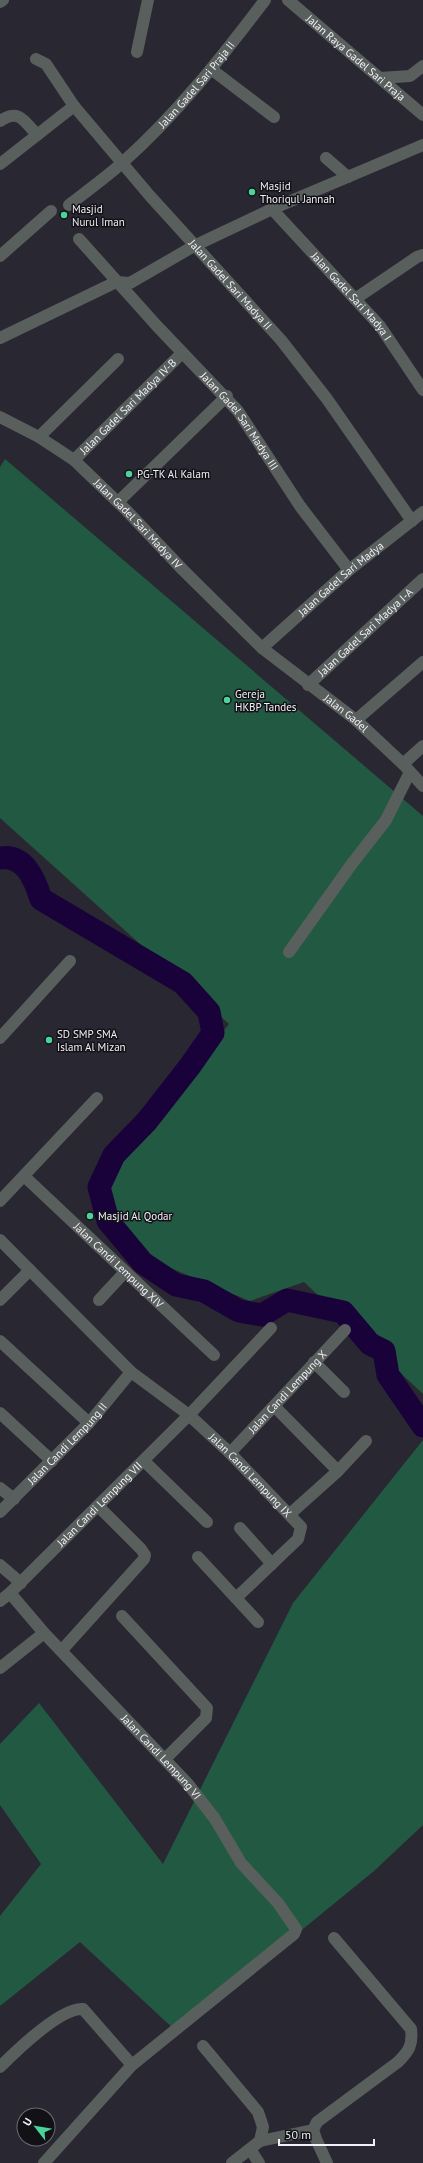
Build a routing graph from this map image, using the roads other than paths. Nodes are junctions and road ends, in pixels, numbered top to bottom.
1 (3, 0) edge
2 (148, 0) edge
3 (265, 0) edge
4 (288, 0) edge
5 (0, 2) edge
6 (137, 52) dead end
7 (36, 59) dead end
8 (423, 66) edge
9 (211, 69) junction
10 (380, 78) junction
11 (74, 106) junction
12 (423, 115) edge
13 (274, 117) dead end
14 (0, 121) edge
15 (37, 135) junction
16 (423, 145) edge
17 (326, 158) dead end
18 (122, 163) junction
19 (0, 164) edge
20 (348, 177) junction
21 (70, 205) dead end
22 (272, 209) junction
23 (51, 211) dead end
24 (79, 239) dead end
25 (194, 246) junction
26 (423, 255) edge
27 (0, 256) edge
28 (116, 282) junction
29 (355, 300) junction
30 (0, 338) edge
31 (182, 353) junction
32 (118, 359) dead end
33 (423, 390) edge
34 (227, 396) junction
35 (0, 417) edge
36 (39, 437) junction
37 (74, 460) junction
38 (118, 502) junction
39 (423, 512) edge
40 (412, 521) junction
41 (350, 570) junction
42 (423, 579) edge
43 (262, 648) junction
44 (423, 662) edge
45 (308, 684) junction
46 (356, 720) junction
47 (423, 746) edge
48 (406, 768) junction
49 (423, 786) edge
50 (289, 952) dead end
51 (70, 961) dead end
52 (0, 1038) edge
53 (97, 1098) dead end
54 (24, 1176) junction
55 (0, 1201) edge
56 (0, 1240) edge
57 (30, 1270) junction
58 (125, 1272) junction
59 (0, 1300) edge
60 (99, 1300) dead end
61 (271, 1328) dead end
62 (345, 1330) dead end
63 (0, 1341) edge
64 (214, 1355) dead end
65 (314, 1362) junction
66 (131, 1372) junction
67 (344, 1392) dead end
68 (275, 1407) junction
69 (0, 1413) edge
70 (189, 1415) junction
71 (89, 1422) junction
72 (366, 1441) dead end
73 (230, 1453) junction
74 (144, 1460) junction
75 (52, 1461) junction
76 (338, 1471) junction
77 (0, 1488) edge
78 (14, 1499) junction
79 (98, 1506) junction
80 (0, 1512) edge
81 (290, 1514) junction
82 (207, 1522) dead end
83 (240, 1528) dead end
84 (198, 1557) dead end
85 (272, 1564) junction
86 (0, 1565) edge
87 (21, 1583) junction
88 (10, 1593) junction
89 (236, 1598) junction
90 (0, 1601) edge
91 (122, 1616) dead end
92 (258, 1622) dead end
93 (44, 1633) junction
94 (62, 1650) junction
95 (0, 1668) edge
96 (165, 1759) junction
97 (334, 1938) dead end
98 (203, 2046) dead end
99 (132, 2065) junction
100 (0, 2067) edge
101 (313, 2130) junction
102 (260, 2141) junction
103 (250, 2149) junction
104 (44, 2163) edge
105 (232, 2163) edge
106 (259, 2163) edge
107 (327, 2163) edge

1 - 5 street
2 - 6 street
3 - 9 street, Jalan Gadel Sari Praja II
4 - 10 street, Jalan Raya Gadel Sari Praja
7 - 11 street, Jalan Gadel Sari Madya II
8 - 10 street
9 - 13 street
9 - 18 street, Jalan Gadel Sari Praja II
10 - 12 street, Jalan Raya Gadel Sari Praja
11 - 15 street
11 - 18 street, Jalan Gadel Sari Madya II
14 - 15 street
15 - 19 street
16 - 20 street
17 - 20 street
18 - 21 street, Jalan Gadel Sari Praja II
18 - 25 street, Jalan Gadel Sari Madya II
20 - 22 street
22 - 25 street
22 - 29 street, Jalan Gadel Sari Madya I
23 - 27 street
24 - 28 street, Jalan Gadel Sari Madya III
25 - 28 street
25 - 40 street, Jalan Gadel Sari Madya II
26 - 29 street
28 - 30 street
28 - 31 street, Jalan Gadel Sari Madya III
29 - 33 street, Jalan Gadel Sari Madya I
31 - 34 street, Jalan Gadel Sari Madya III
31 - 37 street, Jalan Gadel Sari Madya IV-B
32 - 36 street
34 - 38 street
34 - 41 street, Jalan Gadel Sari Madya III
35 - 36 street, Jalan Gadel Sari Madya IV
36 - 37 street, Jalan Gadel Sari Madya IV
37 - 38 street, Jalan Gadel Sari Madya IV
38 - 43 street, Jalan Gadel Sari Madya IV
39 - 40 street, Jalan Gadel Sari Madya
40 - 41 street, Jalan Gadel Sari Madya
41 - 43 street, Jalan Gadel Sari Madya
42 - 45 street, Jalan Gadel Sari Madya I-A
43 - 45 street, Jalan Gadel
44 - 46 street
45 - 46 street, Jalan Gadel
46 - 48 street, Jalan Gadel
47 - 48 street
48 - 49 street, Jalan Gadel
48 - 50 street
51 - 52 street
53 - 54 street
54 - 55 street
54 - 58 street, Jalan Candi Lempung XIV
56 - 57 street, Jalan Candi Lempung IX
57 - 59 street
57 - 66 street, Jalan Candi Lempung IX
58 - 60 street
58 - 64 street, Jalan Candi Lempung XIV
61 - 70 street, Jalan Candi Lempung VII
62 - 65 street, Jalan Candi Lempung X
63 - 71 street
65 - 67 street
65 - 68 street, Jalan Candi Lempung X
66 - 70 street, Jalan Candi Lempung IX
66 - 71 street, Jalan Candi Lempung II
68 - 73 street, Jalan Candi Lempung X
68 - 76 street
69 - 75 street
70 - 73 street, Jalan Candi Lempung IX
70 - 74 street, Jalan Candi Lempung VII
71 - 75 street, Jalan Candi Lempung II
72 - 76 street
73 - 81 street, Jalan Candi Lempung IX
74 - 79 street, Jalan Candi Lempung VII
74 - 82 street
75 - 78 street, Jalan Candi Lempung II
76 - 81 street
77 - 78 street
78 - 80 street, Jalan Candi Lempung II
79 - 87 street, Jalan Candi Lempung VII
79 - 94 street
81 - 85 street, Jalan Candi Lempung IX
83 - 85 street
84 - 89 street
85 - 89 street
86 - 87 street
87 - 88 street, Jalan Candi Lempung VII
88 - 90 street, Jalan Candi Lempung VII
88 - 93 street, Jalan Candi Lempung VI
89 - 92 street
91 - 96 street
93 - 94 street, Jalan Candi Lempung VI
93 - 95 street
94 - 96 street, Jalan Candi Lempung VI
96 - 99 street, Jalan Candi Lempung VI
97 - 101 street
98 - 102 street
99 - 100 street
99 - 104 street
101 - 102 street
101 - 107 street
102 - 103 street
103 - 105 street
103 - 106 street

